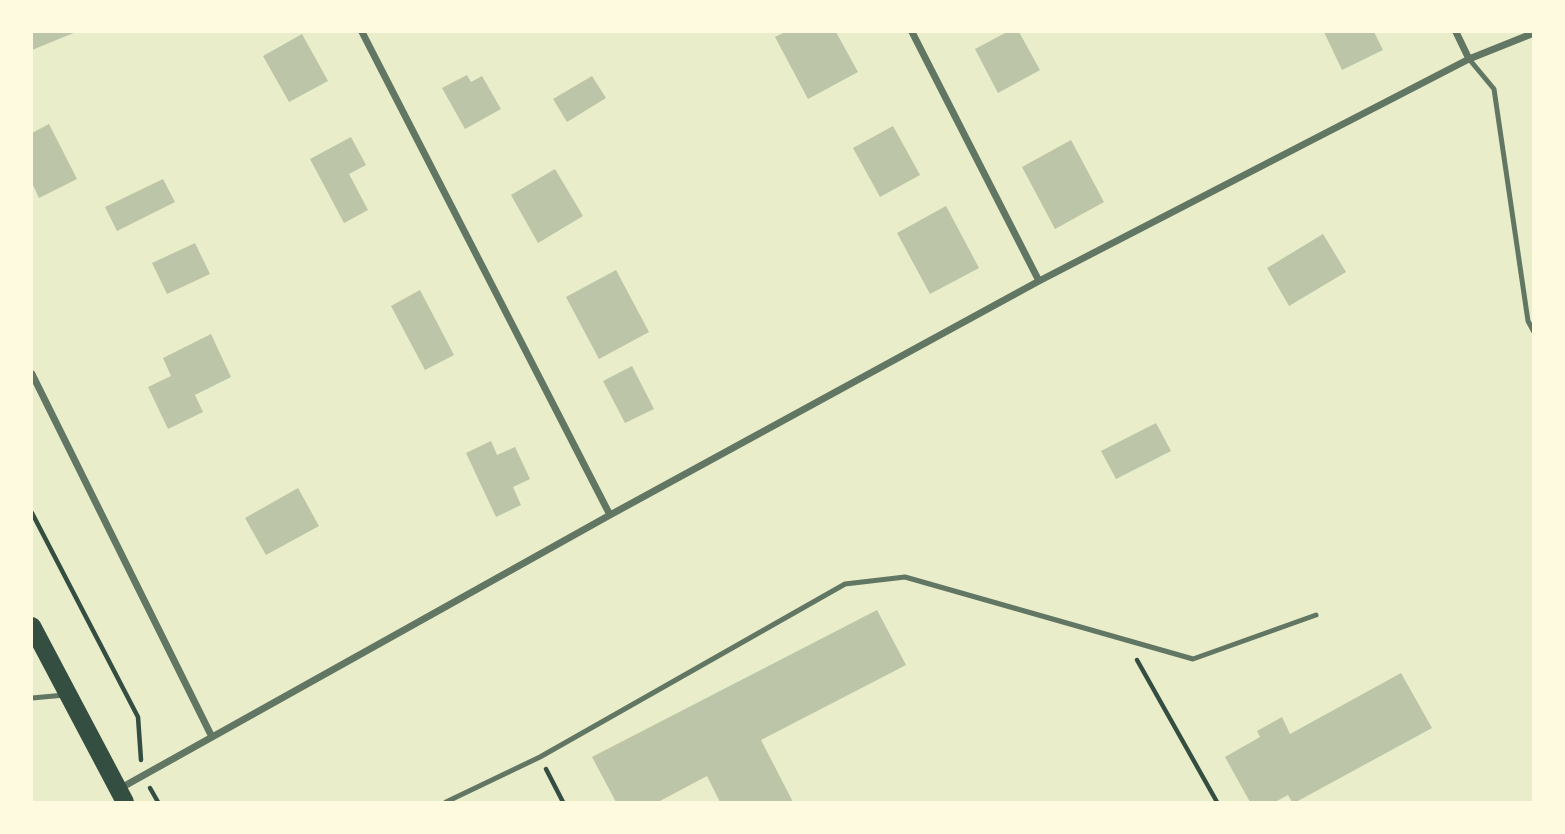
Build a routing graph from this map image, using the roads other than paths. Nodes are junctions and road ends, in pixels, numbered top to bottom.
1 (362, 32) edge
2 (912, 32) edge
3 (1456, 32) edge
4 (1534, 33) edge
5 (1469, 59) junction
6 (1039, 281) junction
7 (1534, 332) edge
8 (32, 374) edge
9 (610, 514) junction
10 (1315, 615) dead end
11 (32, 626) edge
12 (68, 695) junction
13 (32, 698) edge
14 (212, 737) junction
15 (122, 796) edge
16 (446, 803) edge

1 - 9 street
2 - 6 street
3 - 5 street
4 - 5 street
5 - 6 street
5 - 7 lane
6 - 9 street
8 - 14 street
9 - 14 street
10 - 16 lane
11 - 12 main road
12 - 13 lane
12 - 15 main road
14 - 15 street

